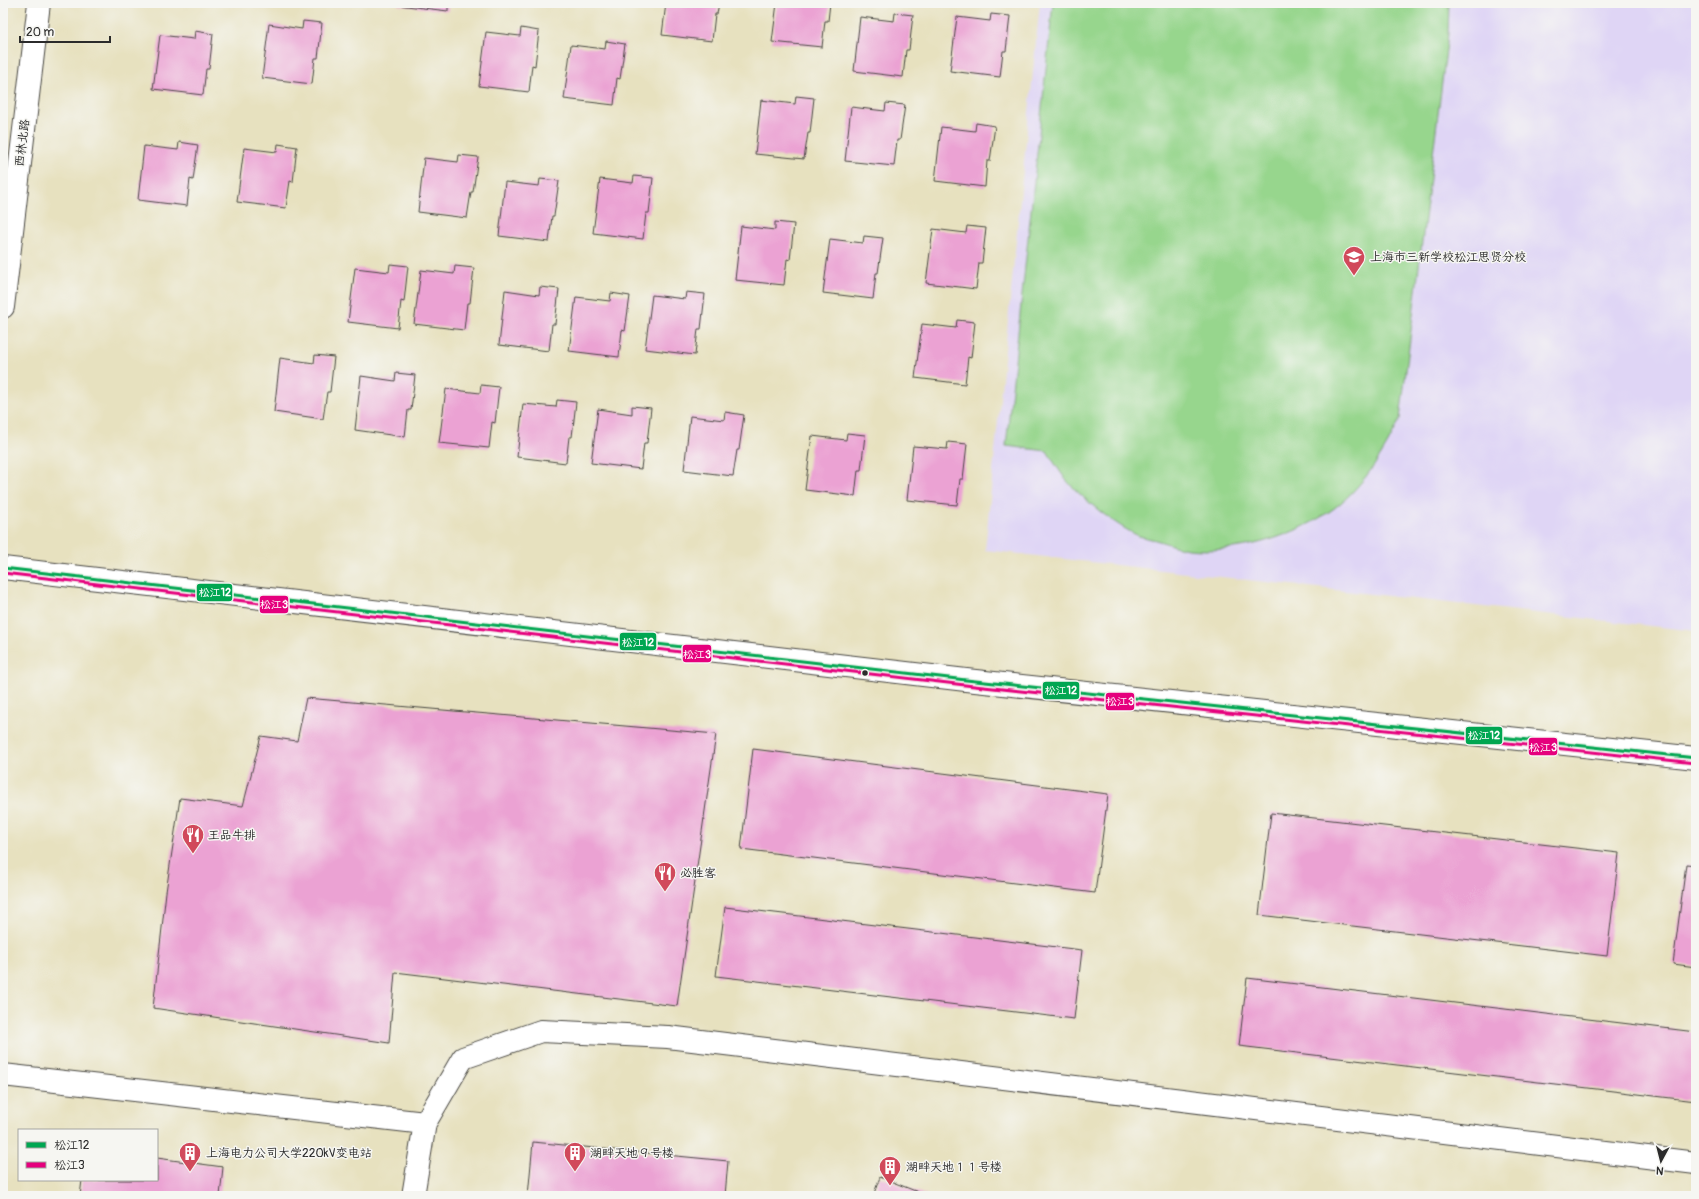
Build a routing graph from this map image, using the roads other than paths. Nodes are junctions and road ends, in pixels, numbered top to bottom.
1 (39, 3) edge
2 (3, 307) edge
3 (3, 568) edge
4 (1696, 758) edge
5 (3, 1075) edge
6 (425, 1123) junction
7 (1696, 1163) edge
8 (413, 1196) edge

1 - 2 street, 西林北路
3 - 4 street
5 - 6 street
6 - 7 street
6 - 8 street

